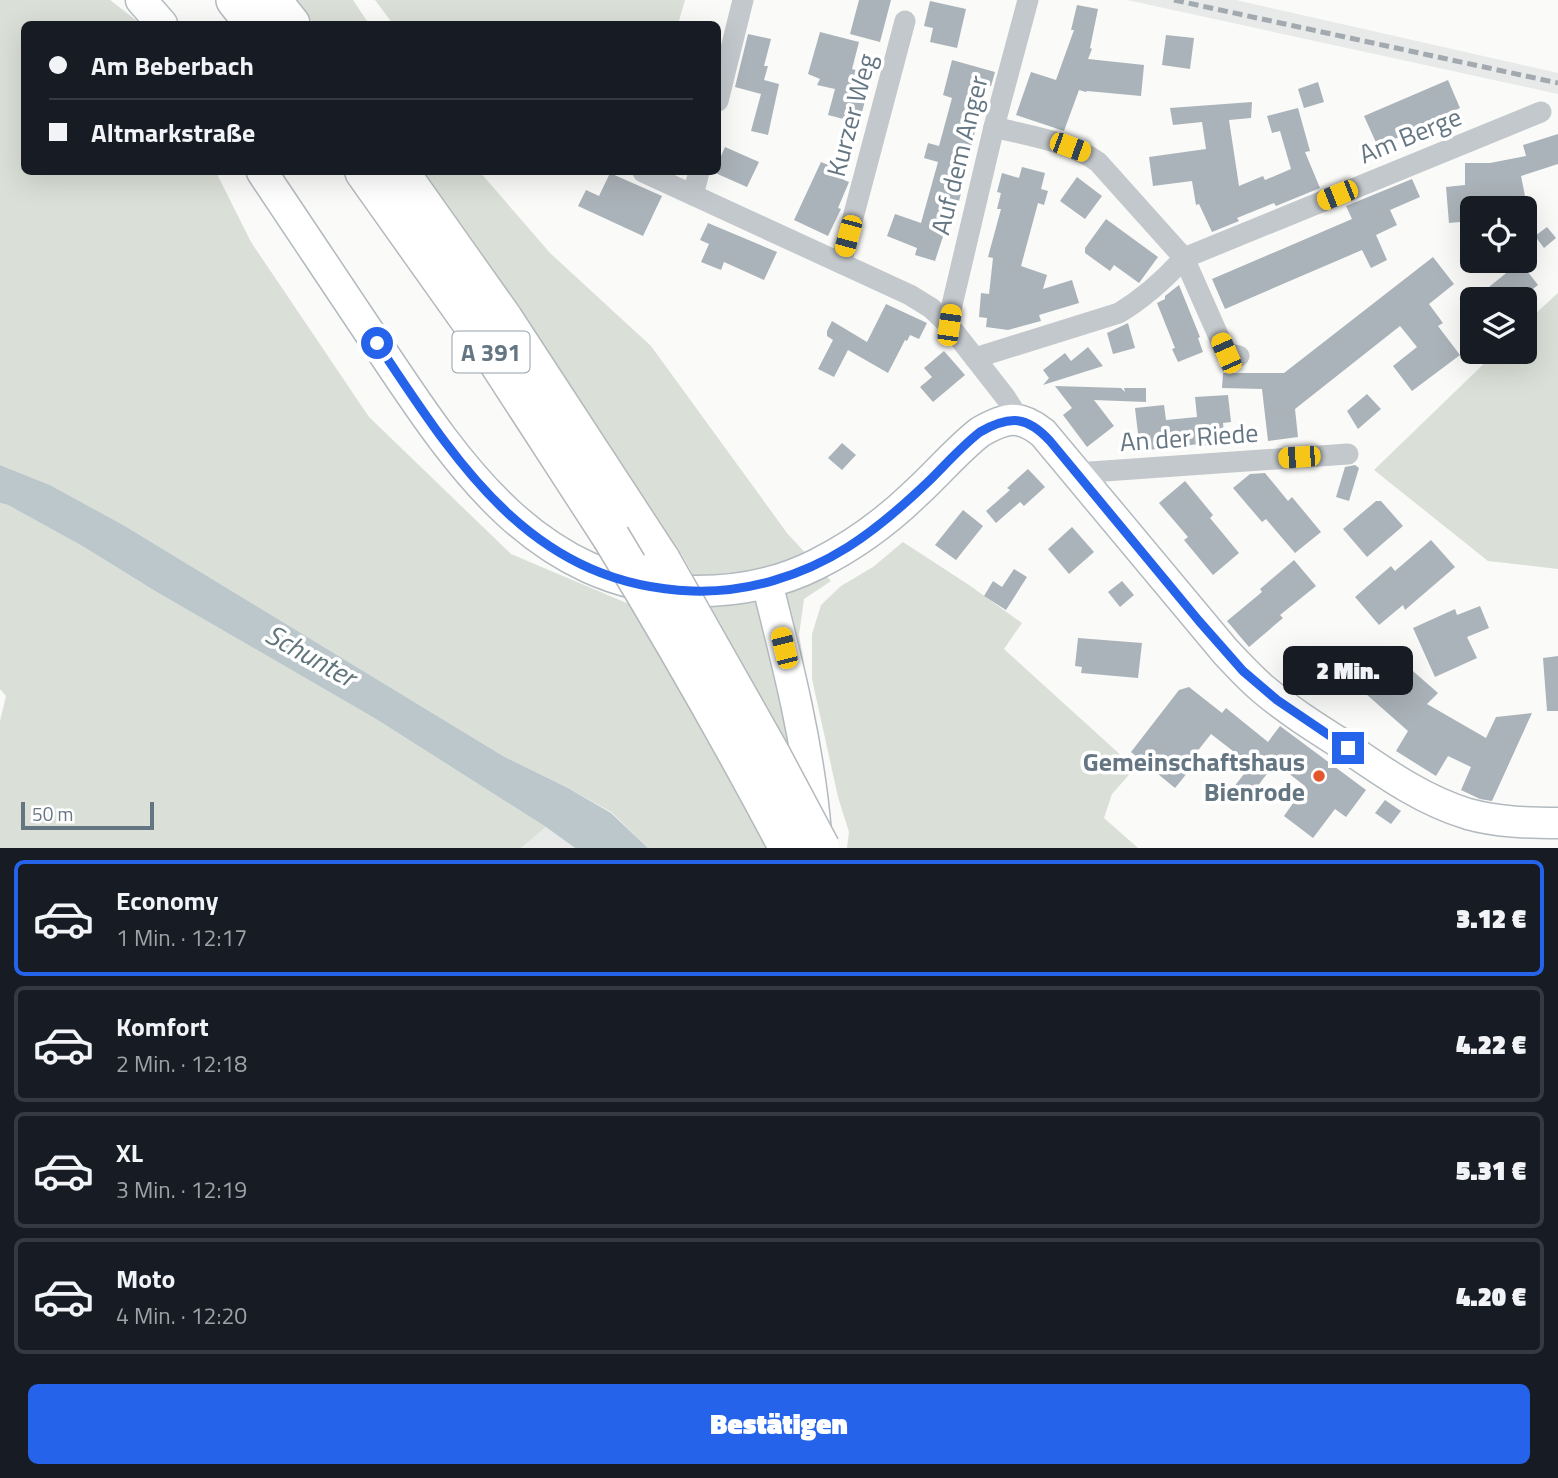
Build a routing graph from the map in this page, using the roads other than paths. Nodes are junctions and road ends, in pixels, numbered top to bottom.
1 (141, 0) edge
2 (235, 0) edge
3 (272, 0) edge
4 (743, 0) edge
5 (1028, 0) edge
6 (159, 21) edge
7 (252, 21) edge
8 (289, 21) edge
9 (905, 22) dead end
10 (721, 89) edge
11 (1541, 112) dead end
12 (994, 127) junction
13 (264, 175) edge
14 (366, 175) edge
15 (402, 175) edge
16 (650, 175) edge
17 (698, 175) edge
18 (693, 195) junction
19 (1184, 258) junction
20 (841, 263) junction
21 (949, 325) junction
22 (1239, 356) dead end
23 (975, 358) junction
24 (1019, 419) junction
25 (1348, 454) dead end
26 (1076, 473) junction
27 (767, 583) junction
28 (1558, 823) edge
29 (788, 848) edge
30 (819, 848) edge

1 - 6 main road
2 - 7 highway
3 - 8 highway
4 - 10 street
5 - 12 street, Auf dem Anger
9 - 20 street, Kurzer Weg
11 - 19 street, Am Berge
12 - 19 street
12 - 21 street, Auf dem Anger
13 - 27 main road
14 - 29 highway, A 391, bridge
15 - 30 highway, A 391, bridge
16 - 18 street
17 - 18 street
18 - 20 street
19 - 22 street
19 - 23 street, Am Berge
20 - 21 street
21 - 23 street
23 - 24 street
24 - 26 main road
24 - 27 main road
25 - 26 street, An der Riede
26 - 28 main road
27 - 30 main road

